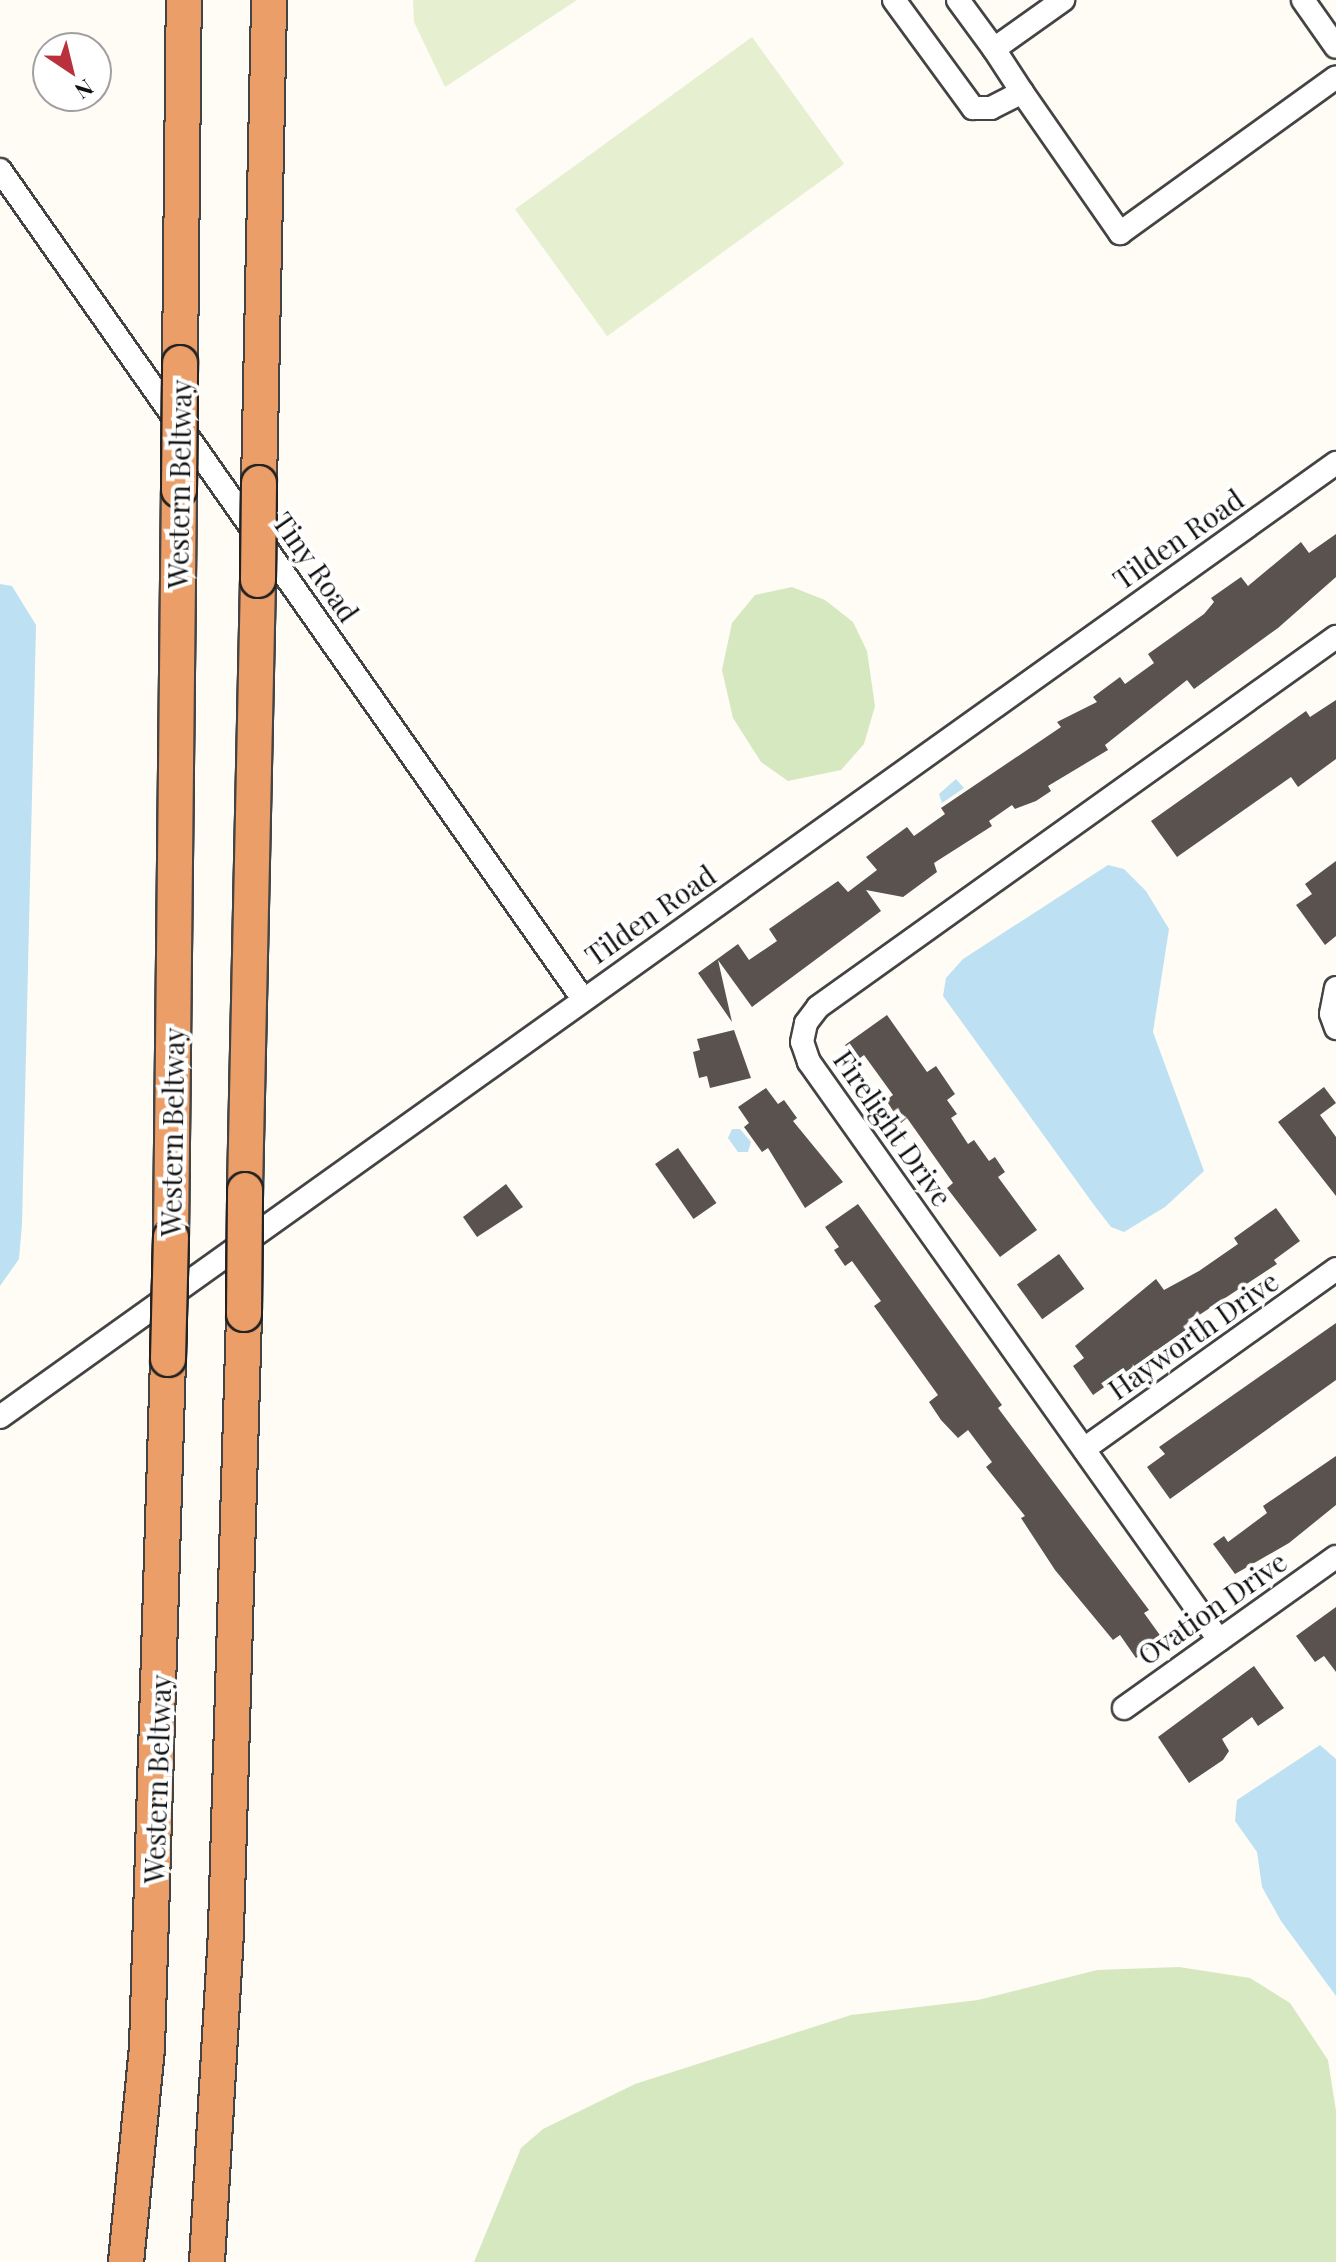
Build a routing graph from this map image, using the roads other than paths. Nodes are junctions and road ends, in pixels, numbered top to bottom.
1 (184, 0) edge
2 (269, 0) edge
3 (894, 0) edge
4 (958, 0) edge
5 (1063, 0) edge
6 (1303, 0) edge
7 (1336, 47) edge
8 (994, 49) junction
9 (1336, 77) edge
10 (1022, 92) junction
11 (0, 170) edge
12 (1336, 463) edge
13 (1336, 637) edge
14 (1336, 988) edge
15 (583, 999) junction
16 (1336, 1028) edge
17 (1336, 1269) edge
18 (0, 1417) edge
19 (1084, 1449) junction
20 (1336, 1557) edge
21 (1219, 1640) junction
22 (1124, 1708) dead end
23 (126, 2262) edge
24 (207, 2262) edge

1 - 23 highway, Western Beltway, bridge
2 - 24 highway, bridge
3 - 10 street
4 - 8 street
5 - 8 street
6 - 7 street
8 - 10 street
9 - 10 street
11 - 15 street, Tiny Road
12 - 15 street, Tilden Road
13 - 19 street, Firelight Drive
14 - 16 street
15 - 18 street, Tilden Road
17 - 19 street, Hayworth Drive
19 - 21 street, Firelight Drive
20 - 21 street, Ovation Drive
21 - 22 street, Ovation Drive

